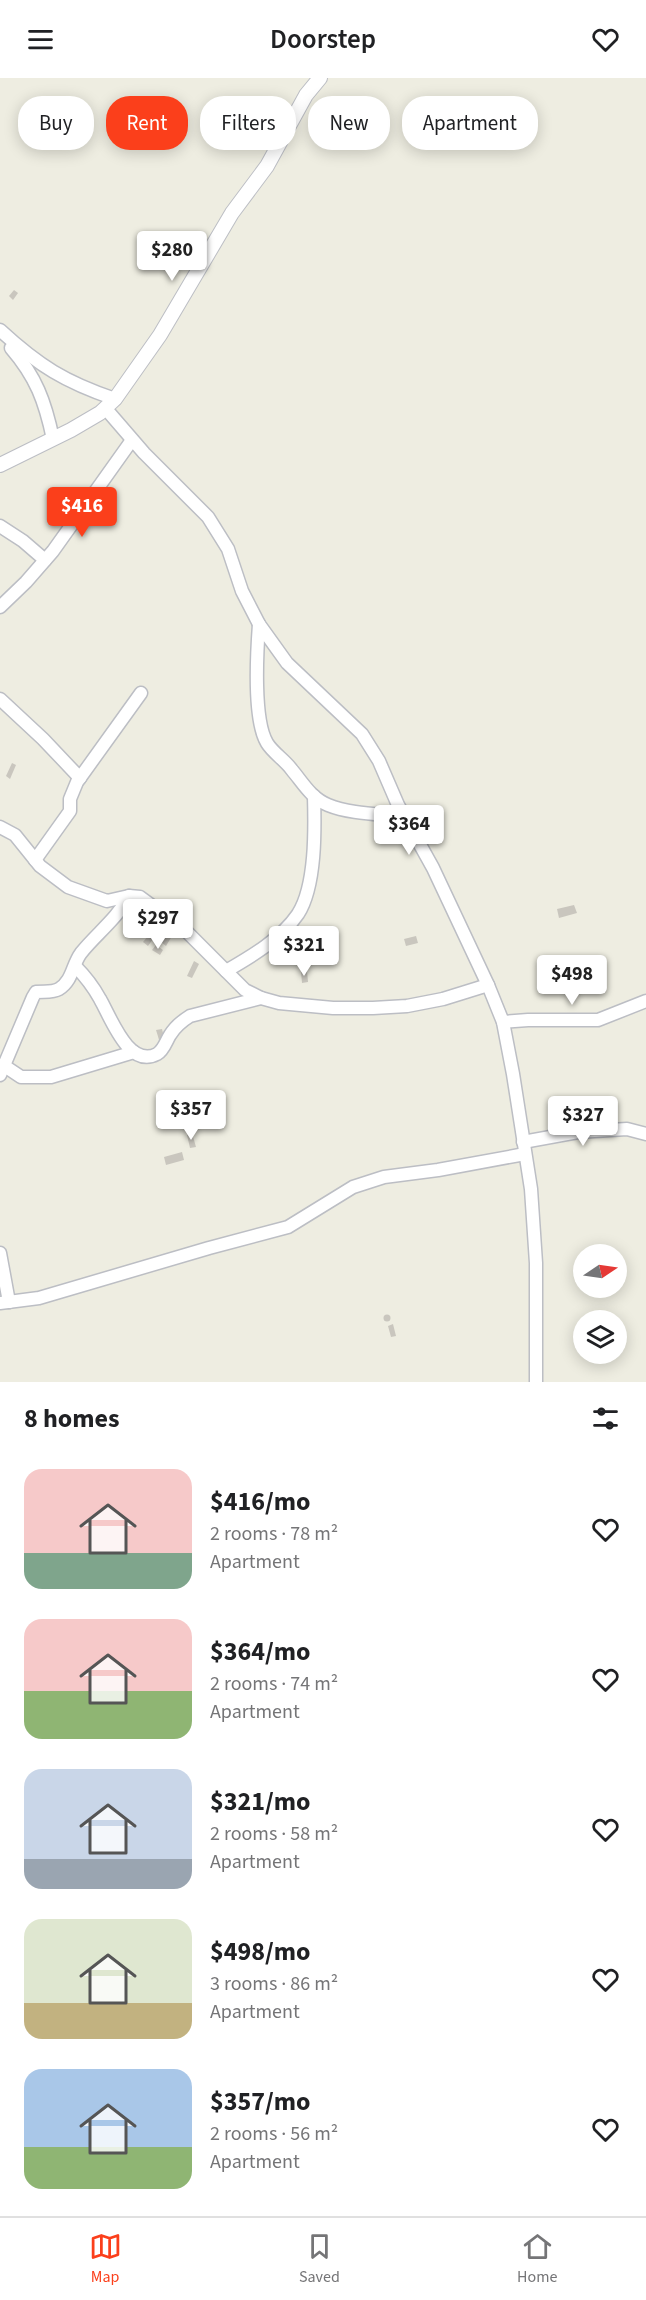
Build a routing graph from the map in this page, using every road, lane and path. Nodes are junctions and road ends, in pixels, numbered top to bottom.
1 (320, 78) edge
2 (0, 330) edge
3 (4, 343) edge
4 (22, 350) junction
5 (111, 404) junction
6 (53, 439) junction
7 (132, 440) junction
8 (0, 465) edge
9 (0, 526) edge
10 (45, 560) junction
11 (0, 607) edge
12 (259, 624) junction
13 (141, 693) dead end
14 (0, 699) edge
15 (80, 778) junction
16 (314, 796) junction
17 (405, 817) junction
18 (0, 827) edge
19 (35, 860) junction
20 (129, 896) junction
21 (75, 966) junction
22 (226, 971) junction
23 (488, 985) junction
24 (261, 998) junction
25 (646, 1001) edge
26 (502, 1022) junction
27 (134, 1052) junction
28 (2, 1070) edge
29 (646, 1134) edge
30 (524, 1148) junction
31 (0, 1253) edge
32 (4, 1303) edge
33 (536, 1382) edge

1 - 5 street
2 - 4 street
3 - 4 street
3 - 6 street
4 - 5 street
5 - 6 street
5 - 7 street
6 - 8 street
7 - 10 street
7 - 12 street
9 - 10 street
10 - 11 street
12 - 16 street
12 - 17 street
13 - 15 street
14 - 15 street
15 - 19 street
16 - 17 street
16 - 22 street
17 - 23 street
18 - 19 street
19 - 20 street
20 - 21 street
20 - 22 street
21 - 27 street
21 - 28 street
22 - 24 street
23 - 24 street
23 - 26 street
24 - 27 street
25 - 26 street
26 - 30 street
27 - 28 street
29 - 30 street
30 - 32 street
30 - 33 street
31 - 32 street

